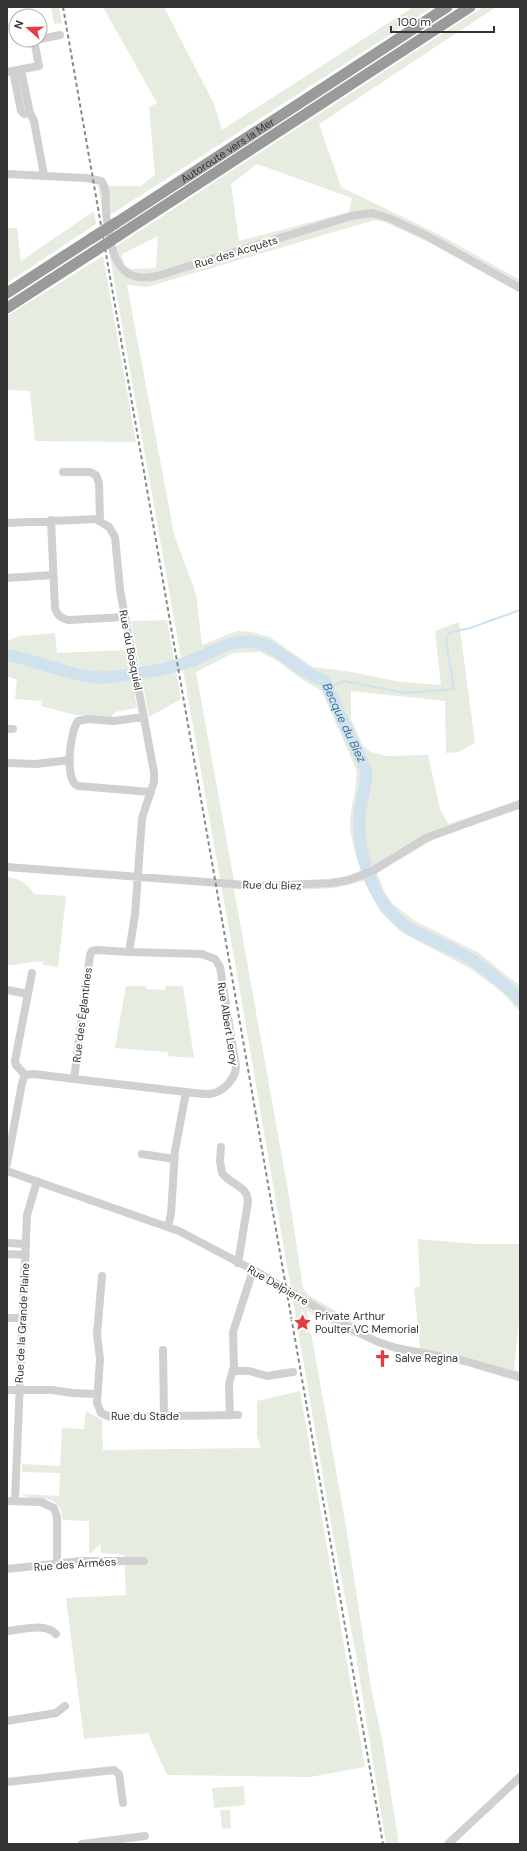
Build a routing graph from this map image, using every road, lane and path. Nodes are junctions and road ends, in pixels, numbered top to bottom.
1 (447, 7) edge
2 (470, 7) edge
3 (60, 35) dead end
4 (48, 37) edge
5 (36, 48) edge
6 (14, 71) edge
7 (7, 174) edge
8 (44, 175) junction
9 (520, 288) edge
10 (7, 293) edge
11 (7, 308) edge
12 (63, 472) dead end
13 (51, 520) junction
14 (100, 520) junction
15 (7, 523) edge
16 (53, 575) junction
17 (7, 578) edge
18 (126, 618) junction
19 (144, 717) junction
20 (70, 760) junction
21 (7, 763) edge
22 (151, 792) junction
23 (520, 804) edge
24 (7, 867) edge
25 (138, 877) junction
26 (129, 952) junction
27 (32, 972) dead end
28 (7, 990) edge
29 (28, 994) junction
30 (25, 1075) junction
31 (74, 1079) junction
32 (186, 1092) junction
33 (221, 1148) dead end
34 (142, 1154) dead end
35 (174, 1160) junction
36 (7, 1164) edge
37 (7, 1170) edge
38 (38, 1181) junction
39 (168, 1226) junction
40 (7, 1243) edge
41 (26, 1244) junction
42 (7, 1254) edge
43 (26, 1255) junction
44 (238, 1263) junction
45 (253, 1270) junction
46 (102, 1276) dead end
47 (7, 1318) edge
48 (23, 1318) junction
49 (163, 1350) dead end
50 (233, 1371) junction
51 (293, 1372) dead end
52 (520, 1377) edge
53 (7, 1390) edge
54 (19, 1390) junction
55 (97, 1394) junction
56 (164, 1416) junction
57 (11, 1501) edge
58 (144, 1561) dead end
59 (57, 1564) junction
60 (7, 1569) edge
61 (7, 1632) edge
62 (56, 1634) dead end
63 (65, 1706) dead end
64 (7, 1721) edge
65 (520, 1777) edge
66 (7, 1782) edge
67 (123, 1802) dead end
68 (145, 1836) dead end
69 (82, 1844) edge
70 (448, 1844) edge

1 - 10 highway, Autoroute vers la Mer, bridge
2 - 11 highway, bridge
3 - 4 street
5 - 6 street
6 - 8 street
7 - 8 street, Rue des Acquêts
8 - 9 street, Rue des Acquêts
12 - 14 street
13 - 14 street
13 - 15 street
13 - 16 street
14 - 18 street, Rue du Bosquiel
16 - 17 street
16 - 18 street
18 - 19 street, Rue du Bosquiel
19 - 20 street
19 - 22 street, Rue du Bosquiel
20 - 21 street
20 - 22 street
22 - 25 street, Rue du Bosquiel
23 - 25 street, Rue du Biez
24 - 25 street, Rue du Biez
25 - 26 street
26 - 31 street, Rue des Églantines
26 - 32 street, Rue Albert Leroy
27 - 29 street
28 - 29 street
29 - 30 street
30 - 31 street
30 - 36 street
31 - 32 street
32 - 35 street
33 - 44 street, Rue Delpierre
34 - 35 street
35 - 39 street
37 - 38 street, Rue Delpierre
38 - 39 street, Rue Delpierre
38 - 41 street, Rue de la Grande Plaine
39 - 44 street, Rue Delpierre
40 - 41 street
41 - 43 street, Rue de la Grande Plaine
42 - 43 street, Rue de la Grande Plaine
43 - 48 street, Rue de la Grande Plaine
44 - 45 street, Rue Delpierre
45 - 50 street, Rue du Stade
45 - 52 street, Rue Delpierre
46 - 55 street, Rue du Stade
47 - 48 street
48 - 54 street, Rue de la Grande Plaine
49 - 56 street
50 - 51 street
50 - 56 street, Rue du Stade
53 - 54 street
54 - 55 street
54 - 57 street, Rue de la Grande Plaine
55 - 56 street, Rue du Stade
57 - 59 street
58 - 59 street, Rue des Armées
59 - 60 street, Rue des Armées
61 - 62 street
63 - 64 street
65 - 70 street
66 - 67 street
68 - 69 street

